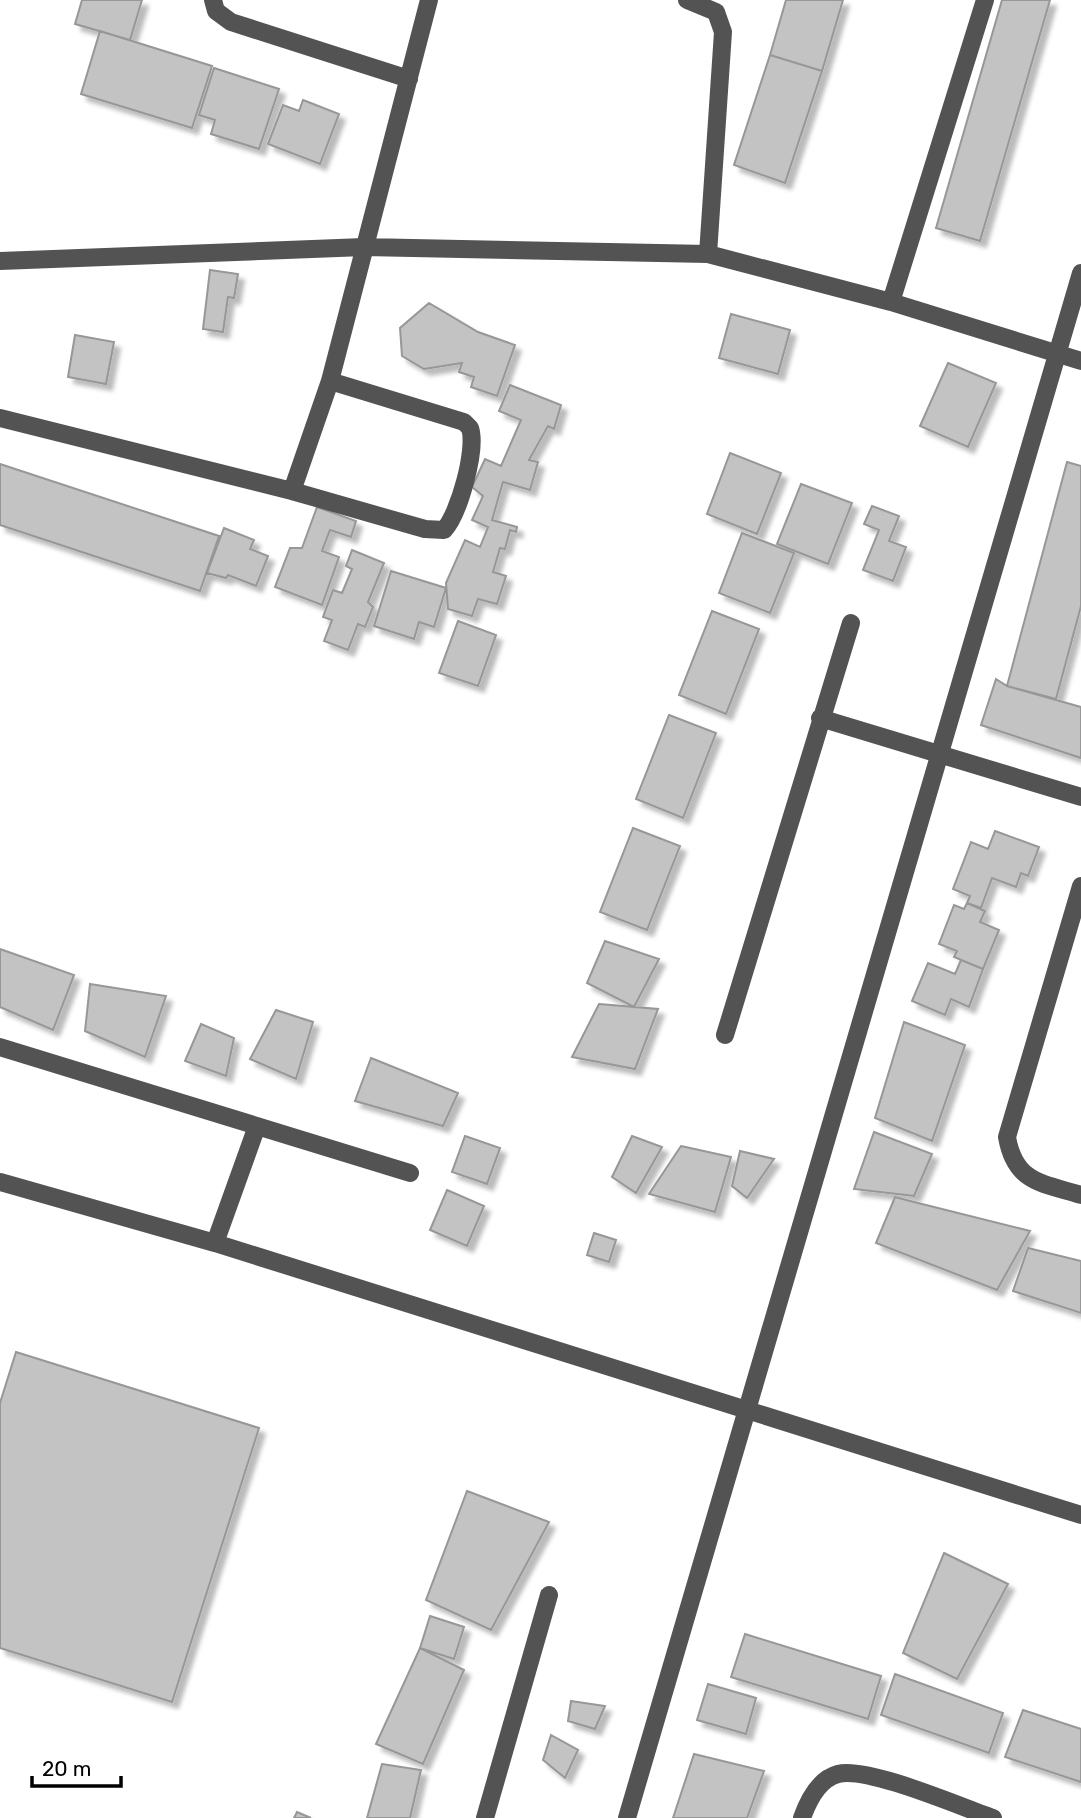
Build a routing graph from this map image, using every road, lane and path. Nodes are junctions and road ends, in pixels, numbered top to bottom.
1 (214, 0) edge
2 (429, 0) edge
3 (688, 0) edge
4 (985, 0) edge
5 (408, 79) junction
6 (364, 247) junction
7 (708, 254) junction
8 (0, 261) edge
9 (1081, 273) edge
10 (891, 302) junction
11 (1059, 354) junction
12 (1081, 361) edge
13 (330, 381) junction
14 (0, 418) edge
15 (292, 491) junction
16 (851, 623) dead end
17 (820, 718) junction
18 (938, 751) junction
19 (1081, 797) edge
20 (1081, 886) edge
21 (725, 1035) dead end
22 (0, 1047) edge
23 (257, 1126) junction
24 (410, 1173) dead end
25 (0, 1182) edge
26 (1081, 1195) edge
27 (215, 1243) junction
28 (746, 1410) junction
29 (1081, 1515) edge
30 (550, 1595) dead end
31 (485, 1818) edge
32 (626, 1818) edge
33 (802, 1818) edge
34 (993, 1818) edge

1 - 5 street
2 - 5 street
3 - 7 street
4 - 10 street
5 - 6 street
6 - 7 street
6 - 8 street
6 - 13 street
7 - 10 street
9 - 11 street
10 - 11 street
11 - 12 street
11 - 18 street
13 - 15 street
13 - 15 street
14 - 15 street
16 - 17 street
17 - 18 street
17 - 21 street
18 - 19 street
18 - 28 street
20 - 26 street
22 - 23 street
23 - 24 street
23 - 27 street
25 - 27 street
27 - 28 street
28 - 29 street
28 - 32 street
30 - 31 street
33 - 34 street

